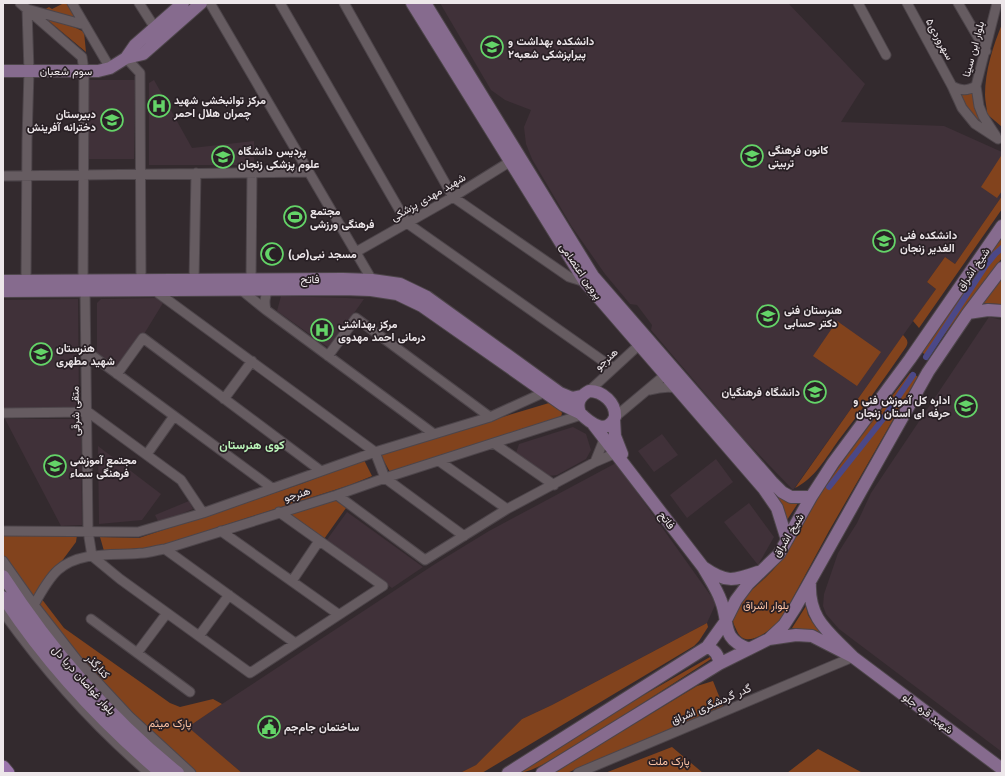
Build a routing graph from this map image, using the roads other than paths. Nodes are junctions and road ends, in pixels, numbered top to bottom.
1 (72, 3) edge
2 (139, 3) edge
3 (183, 3) edge
4 (201, 3) edge
5 (210, 3) edge
6 (280, 3) edge
7 (344, 3) edge
8 (412, 3) edge
9 (425, 3) edge
10 (858, 3) edge
11 (907, 3) edge
12 (958, 3) edge
13 (24, 6) edge
14 (998, 7) edge
15 (85, 25) junction
16 (155, 28) junction
17 (986, 51) junction
18 (886, 55) dead end
19 (126, 58) junction
20 (110, 68) junction
21 (3, 71) edge
22 (29, 71) junction
23 (84, 71) junction
24 (952, 86) junction
25 (976, 86) junction
26 (1000, 140) edge
27 (511, 161) junction
28 (252, 172) junction
29 (309, 172) junction
30 (196, 173) junction
31 (140, 174) junction
32 (3, 176) edge
33 (27, 176) junction
34 (83, 176) junction
35 (453, 196) junction
36 (407, 223) junction
37 (1002, 226) edge
38 (356, 252) junction
39 (1002, 268) edge
40 (251, 279) junction
41 (141, 280) junction
42 (194, 280) junction
43 (372, 280) junction
44 (3, 281) edge
45 (26, 281) junction
46 (585, 282) junction
47 (84, 285) junction
48 (240, 289) junction
49 (268, 289) junction
50 (399, 289) junction
51 (154, 290) junction
52 (3, 291) edge
53 (266, 310) junction
54 (1002, 311) edge
55 (968, 313) junction
56 (643, 342) junction
57 (86, 351) junction
58 (328, 356) junction
59 (910, 359) junction
60 (252, 361) junction
61 (613, 368) junction
62 (669, 371) junction
63 (928, 372) junction
64 (117, 374) junction
65 (677, 388) junction
66 (547, 389) junction
67 (646, 390) junction
68 (585, 393) junction
69 (224, 398) junction
70 (88, 412) junction
71 (3, 413) edge
72 (580, 414) junction
73 (174, 416) junction
74 (490, 417) junction
75 (615, 418) junction
76 (593, 424) junction
77 (434, 434) junction
78 (602, 436) junction
79 (494, 444) junction
80 (375, 452) junction
81 (616, 453) junction
82 (147, 454) junction
83 (439, 461) junction
84 (594, 462) junction
85 (321, 471) junction
86 (630, 472) junction
87 (385, 478) junction
88 (554, 485) junction
89 (272, 488) junction
90 (337, 495) junction
91 (811, 497) junction
92 (507, 509) junction
93 (203, 512) junction
94 (279, 512) junction
95 (3, 531) edge
96 (88, 531) junction
97 (222, 531) junction
98 (464, 536) junction
99 (788, 540) junction
100 (319, 541) junction
101 (165, 549) junction
102 (92, 556) junction
103 (3, 561) edge
104 (703, 568) junction
105 (761, 572) junction
106 (3, 576) edge
107 (810, 580) junction
108 (292, 581) junction
109 (229, 595) junction
110 (3, 597) edge
111 (34, 605) junction
112 (3, 612) edge
113 (167, 613) junction
114 (338, 614) junction
115 (90, 619) dead end
116 (725, 622) junction
117 (199, 636) junction
118 (769, 639) junction
119 (295, 643) junction
120 (707, 647) junction
121 (749, 649) junction
122 (137, 653) junction
123 (853, 657) junction
124 (719, 664) junction
125 (190, 692) dead end
126 (3, 767) edge
127 (1002, 768) edge
128 (8, 773) edge
129 (149, 773) edge
130 (161, 773) edge
131 (178, 773) edge
132 (191, 773) edge
133 (508, 773) edge
134 (542, 773) edge
135 (578, 773) edge

1 - 15 street
2 - 16 street
3 - 16 main road, سوم شعبان
4 - 19 main road, سوم شعبان
5 - 29 street
6 - 36 street
7 - 35 street
8 - 27 main road, پروین اعتصامی
9 - 56 main road, پروین اعتصامی
10 - 18 street
11 - 24 street, سهروردی۵
12 - 17 street
13 - 15 street
13 - 22 street
13 - 23 street
14 - 17 street, بلوار ابن سینا
15 - 20 street
16 - 19 main road, سوم شعبان
17 - 25 street, بلوار ابن سینا
19 - 20 main road, سوم شعبان
19 - 31 street
20 - 23 main road, سوم شعبان
21 - 22 main road, سوم شعبان
22 - 23 main road, سوم شعبان
22 - 33 street
23 - 34 street, متقی شرقی
24 - 25 street
24 - 26 street, سهروردی۵
25 - 26 street, بلوار ابن سینا
27 - 35 street, شهید مهدی پزشکی
27 - 46 main road, پروین اعتصامی
28 - 29 street
28 - 30 street
28 - 40 street
29 - 38 street
30 - 31 street
30 - 42 street
31 - 34 street
31 - 41 street
32 - 33 street
33 - 34 street
33 - 45 street
34 - 47 street, متقی شرقی
35 - 36 street, شهید مهدی پزشکی
35 - 46 street
36 - 38 street, شهید مهدی پزشکی
36 - 61 street
37 - 59 main road, شیخ اشراق
38 - 43 street
39 - 55 main road, شیخ اشراق
40 - 42 main road, فاتح
40 - 43 main road, فاتح
41 - 42 main road, فاتح
41 - 47 main road, فاتح
43 - 50 main road, فاتح
44 - 45 main road, فاتح
45 - 47 main road, فاتح
46 - 56 main road, پروین اعتصامی
47 - 51 main road, فاتح
47 - 52 main road, فاتح
47 - 57 street, متقی شرقی
48 - 49 main road, فاتح
48 - 51 main road, فاتح
48 - 53 street
49 - 50 main road, فاتح
49 - 53 street
50 - 66 main road, فاتح
51 - 60 street
53 - 58 street
54 - 55 main road
55 - 63 main road, شیخ اشراق
56 - 61 street, هنرجو
56 - 62 main road, پروین اعتصامی
57 - 64 street
57 - 70 street, متقی شرقی
58 - 74 street
58 - 77 street
59 - 63 main road
59 - 91 main road, شیخ اشراق
60 - 69 street
60 - 80 street
61 - 68 street, هنرجو
62 - 65 main road, پروین اعتصامی
62 - 67 street
62 - 91 main road, پروین اعتصامی
63 - 107 main road, شیخ اشراق
64 - 69 street
64 - 73 street
65 - 67 street
65 - 99 main road, پروین اعتصامی
66 - 68 main road, فاتح
66 - 72 main road, فاتح
66 - 74 street, هنرجو
67 - 75 street
68 - 72 main road
68 - 75 main road
69 - 85 street
70 - 71 street
70 - 82 street
70 - 96 street, متقی شرقی
72 - 76 main road
72 - 79 street, هنرجو
73 - 82 street
73 - 89 street
74 - 77 street, هنرجو
75 - 76 main road
75 - 86 main road
76 - 78 main road
77 - 80 street, هنرجو
78 - 81 main road
78 - 84 street
79 - 83 street, هنرجو
79 - 88 street
80 - 85 street, هنرجو
80 - 87 street
81 - 84 street
81 - 86 main road
82 - 93 street
83 - 87 street, هنرجو
83 - 92 street
84 - 88 street
85 - 89 street, هنرجو
86 - 104 main road, فاتح
87 - 90 street, هنرجو
87 - 98 street
88 - 92 street
89 - 93 street, هنرجو
90 - 94 street, هنرجو
90 - 98 street
91 - 99 main road, شیخ اشراق
92 - 98 street
93 - 96 street, هنرجو
94 - 97 street, هنرجو
94 - 100 street
95 - 96 street, هنرجو
96 - 102 street, متقی شرقی
97 - 101 street, هنرجو
97 - 108 street
99 - 105 main road, شیخ اشراق
100 - 108 street
100 - 114 street
101 - 102 street, هنرجو
101 - 109 street
102 - 111 street, هنرجو
102 - 113 street
103 - 111 street, کنارگذر
104 - 105 main road
104 - 116 main road, فاتح
105 - 116 main road, شیخ اشراق
106 - 131 main road, بلوار غواصان دریا دل
107 - 118 main road, شیخ اشراق
107 - 123 main road
108 - 114 street
109 - 117 street
109 - 119 street
110 - 130 main road, بلوار غواصان دریا دل
111 - 132 street, کنارگذر
112 - 129 street
113 - 117 street
113 - 122 street
114 - 119 street
115 - 122 street
116 - 120 main road, شیخ اشراق
116 - 121 main road, فاتح
117 - 119 street
118 - 121 main road, شیخ اشراق
118 - 123 main road
120 - 124 main road
120 - 133 main road, شیخ اشراق
121 - 124 main road, شیخ اشراق
122 - 125 street
123 - 127 main road, شهید قره جلو
123 - 135 street, گدر گردشگری اشراق
124 - 134 main road, شیخ اشراق
126 - 128 highway

